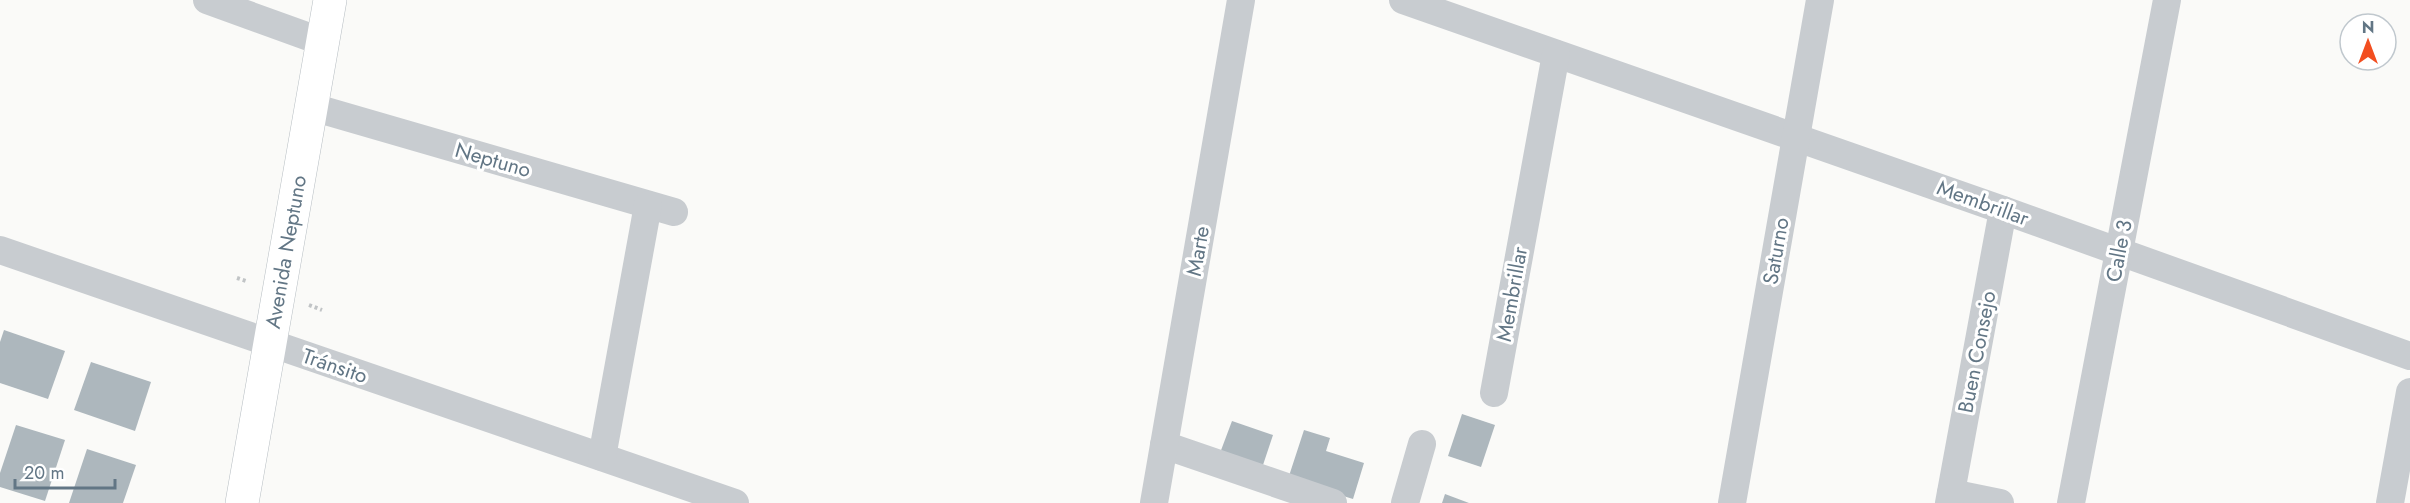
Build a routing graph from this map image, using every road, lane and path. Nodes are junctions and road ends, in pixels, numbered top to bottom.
1 (207, 0) edge
2 (330, 0) edge
3 (1241, 0) edge
4 (1404, 0) edge
5 (1820, 0) edge
6 (2167, 0) edge
7 (323, 42) junction
8 (1556, 54) junction
9 (312, 107) junction
10 (1796, 138) junction
11 (2004, 210) junction
12 (2118, 253) junction
13 (1, 255) edge
14 (270, 343) junction
15 (2410, 356) edge
16 (2410, 392) edge
17 (1494, 393) dead end
18 (1422, 444) dead end
19 (1164, 445) junction
20 (602, 457) junction
21 (1950, 498) edge
22 (242, 503) edge
23 (735, 503) edge
24 (1154, 503) edge
25 (1333, 503) edge
26 (1405, 503) edge
27 (1732, 503) edge
28 (2000, 503) edge
29 (2071, 503) edge
30 (2390, 503) edge

1 - 7 street
2 - 7 main road, Avenida Neptuno
3 - 19 street, Marte
4 - 8 street, Membrillar
5 - 10 street, Saturno
6 - 12 street, Calle 3
7 - 9 main road, Avenida Neptuno
8 - 10 street, Membrillar
8 - 17 street, Membrillar
9 - 14 main road, Avenida Neptuno
9 - 20 street, Neptuno
10 - 11 street, Membrillar
10 - 27 street, Saturno
11 - 12 street, Membrillar
11 - 21 street, Buen Consejo
12 - 15 street, Membrillar
12 - 29 street, Calle 3
13 - 14 street, Tránsito
14 - 20 street, Tránsito
14 - 22 main road, Avenida Neptuno
16 - 30 street
18 - 26 street
19 - 24 street, Marte
19 - 25 street
20 - 23 street, Tránsito
21 - 28 street, Buen Consejo

